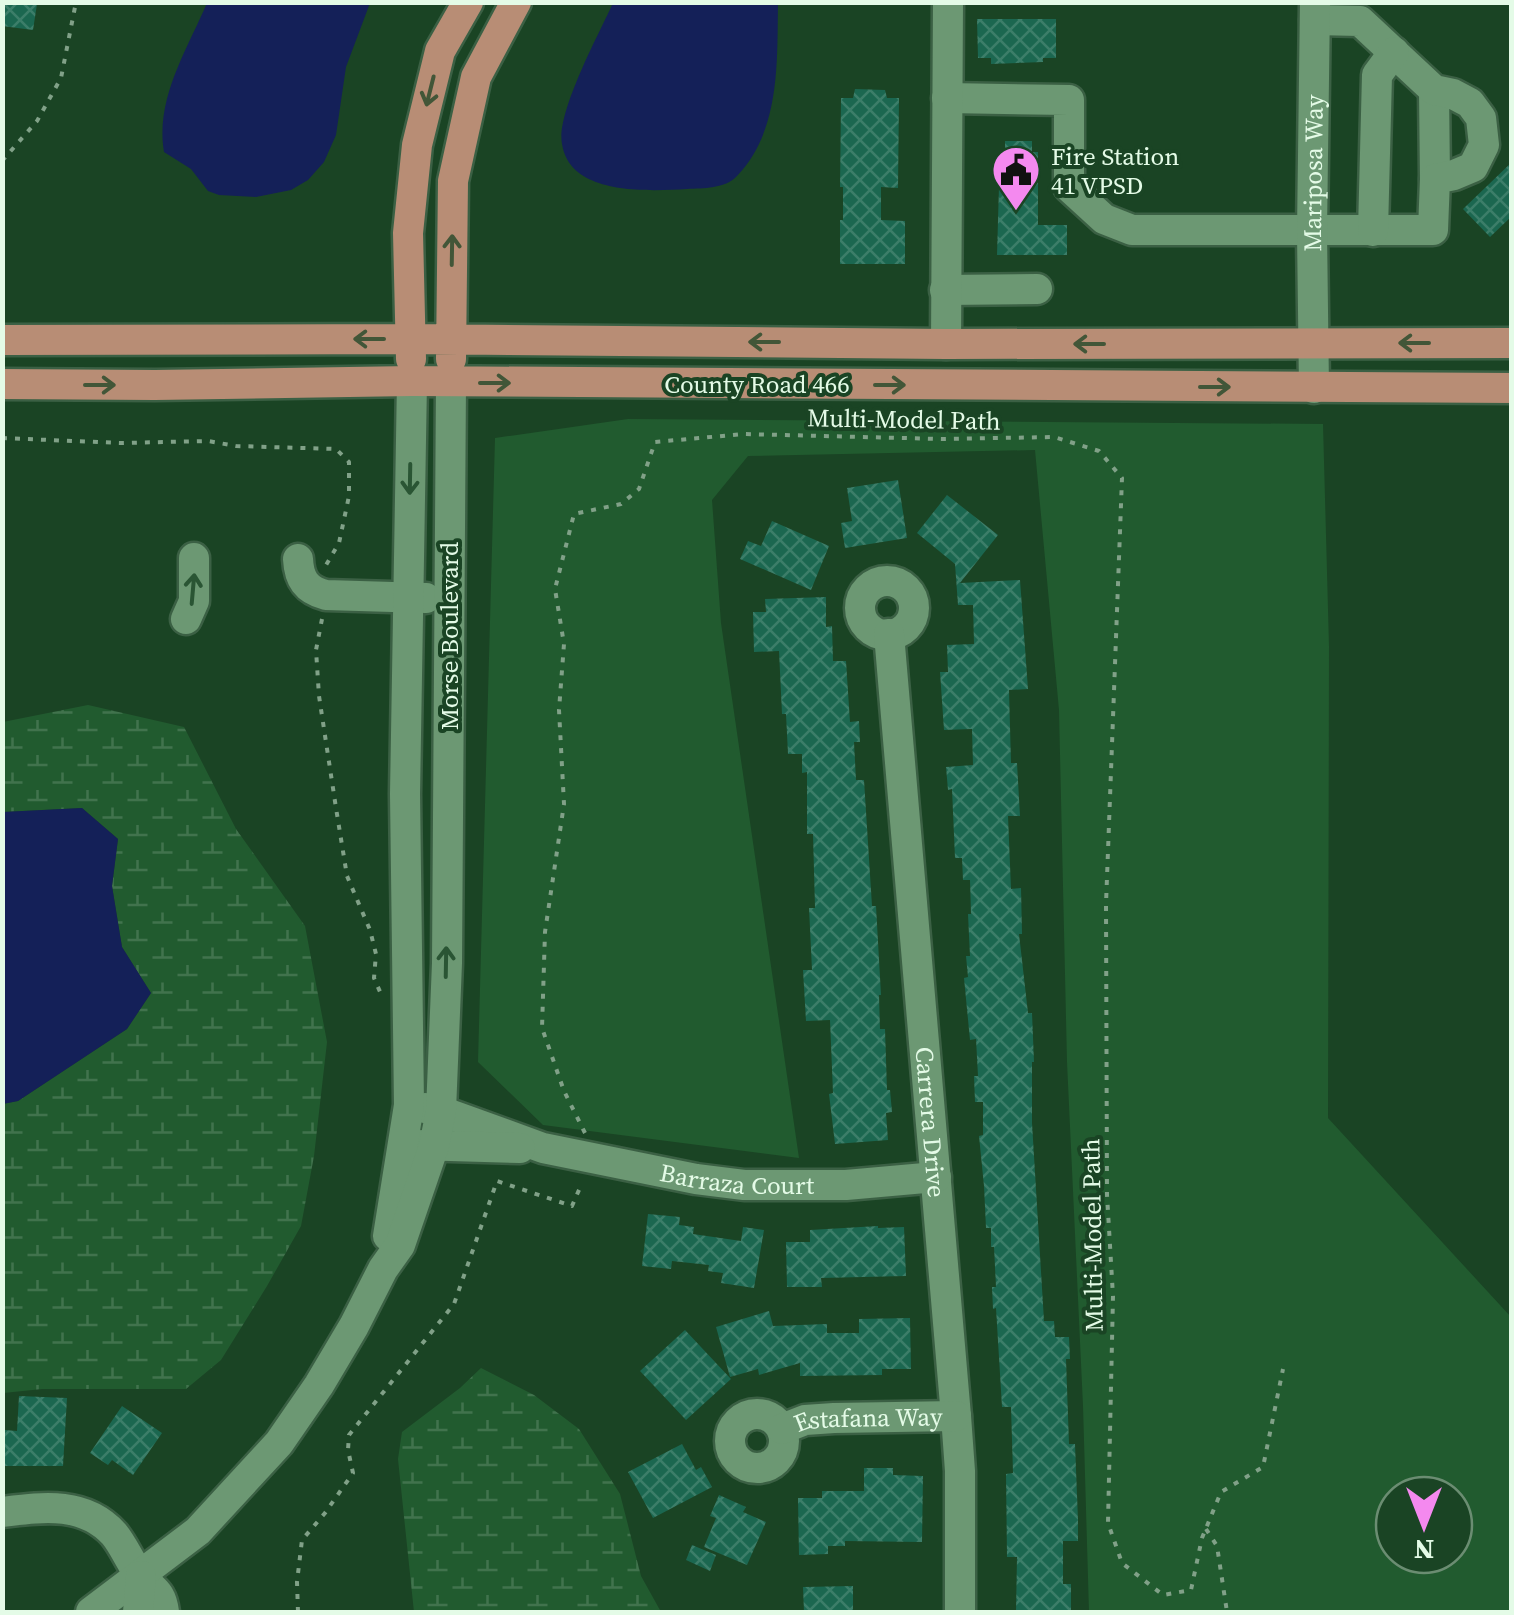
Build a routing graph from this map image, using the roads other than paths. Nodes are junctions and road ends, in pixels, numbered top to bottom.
1 (468, 2) edge
2 (516, 2) edge
3 (948, 2) edge
4 (1315, 11) edge
5 (1394, 52) junction
6 (1434, 90) junction
7 (947, 98) junction
8 (1434, 179) junction
9 (1373, 231) junction
10 (1312, 232) junction
11 (1037, 289) dead end
12 (946, 290) junction
13 (410, 339) junction
14 (2, 340) edge
15 (452, 340) junction
16 (1512, 343) edge
17 (946, 344) junction
18 (1313, 344) junction
19 (412, 381) junction
20 (450, 382) junction
21 (2, 384) edge
22 (1314, 388) junction
23 (1512, 388) edge
24 (194, 558) dead end
25 (298, 559) dead end
26 (407, 598) junction
27 (449, 599) junction
28 (186, 620) dead end
29 (890, 634) dead end
30 (405, 794) junction
31 (448, 794) junction
32 (408, 1104) junction
33 (441, 1112) junction
34 (419, 1145) junction
35 (543, 1148) junction
36 (936, 1177) junction
37 (956, 1416) junction
38 (782, 1429) dead end
39 (2, 1512) edge
40 (140, 1576) junction
41 (91, 1612) edge
42 (138, 1612) edge
43 (164, 1612) edge
44 (960, 1612) edge

1 -> 13 main road, Morse Boulevard
15 -> 2 main road, Morse Boulevard
3 - 7 street
4 - 5 street
4 - 10 street, Mariposa Way
5 - 6 street
5 - 9 street
6 - 8 street
6 - 8 street
7 - 10 street
7 - 12 street
8 - 9 street
9 - 10 street
10 - 18 street, Mariposa Way
11 - 12 street
12 - 17 street
13 -> 14 main road, County Road 466
13 - 15 main road, County Road 466
13 - 19 main road, Morse Boulevard
17 -> 15 main road, County Road 466
15 - 20 main road, Morse Boulevard
16 -> 18 main road, County Road 466
18 -> 17 main road, County Road 466
18 - 22 street, Mariposa Way
19 - 20 main road, County Road 466
21 -> 19 main road, County Road 466
19 -> 26 street, Morse Boulevard
20 -> 22 main road, County Road 466
20 - 27 street, Morse Boulevard
22 - 23 main road, County Road 466
28 -> 24 street
25 - 26 street
26 - 27 street
26 - 30 street, Morse Boulevard
27 - 31 street, Morse Boulevard
29 - 36 street, Carrera Drive
30 - 31 street
30 - 32 street, Morse Boulevard
33 -> 31 street, Morse Boulevard
32 - 33 street, Barraza Court
32 - 34 street, Morse Boulevard
33 - 34 street, Morse Boulevard
33 - 35 street, Barraza Court
34 - 35 street, Barraza Court
34 - 40 street, Morse Boulevard
35 - 36 street, Barraza Court
36 - 37 street, Carrera Drive
37 - 38 street, Estafana Way
37 - 44 street, Carrera Drive
39 - 40 street
40 - 41 street, Morse Boulevard
40 - 42 street
40 - 43 street

